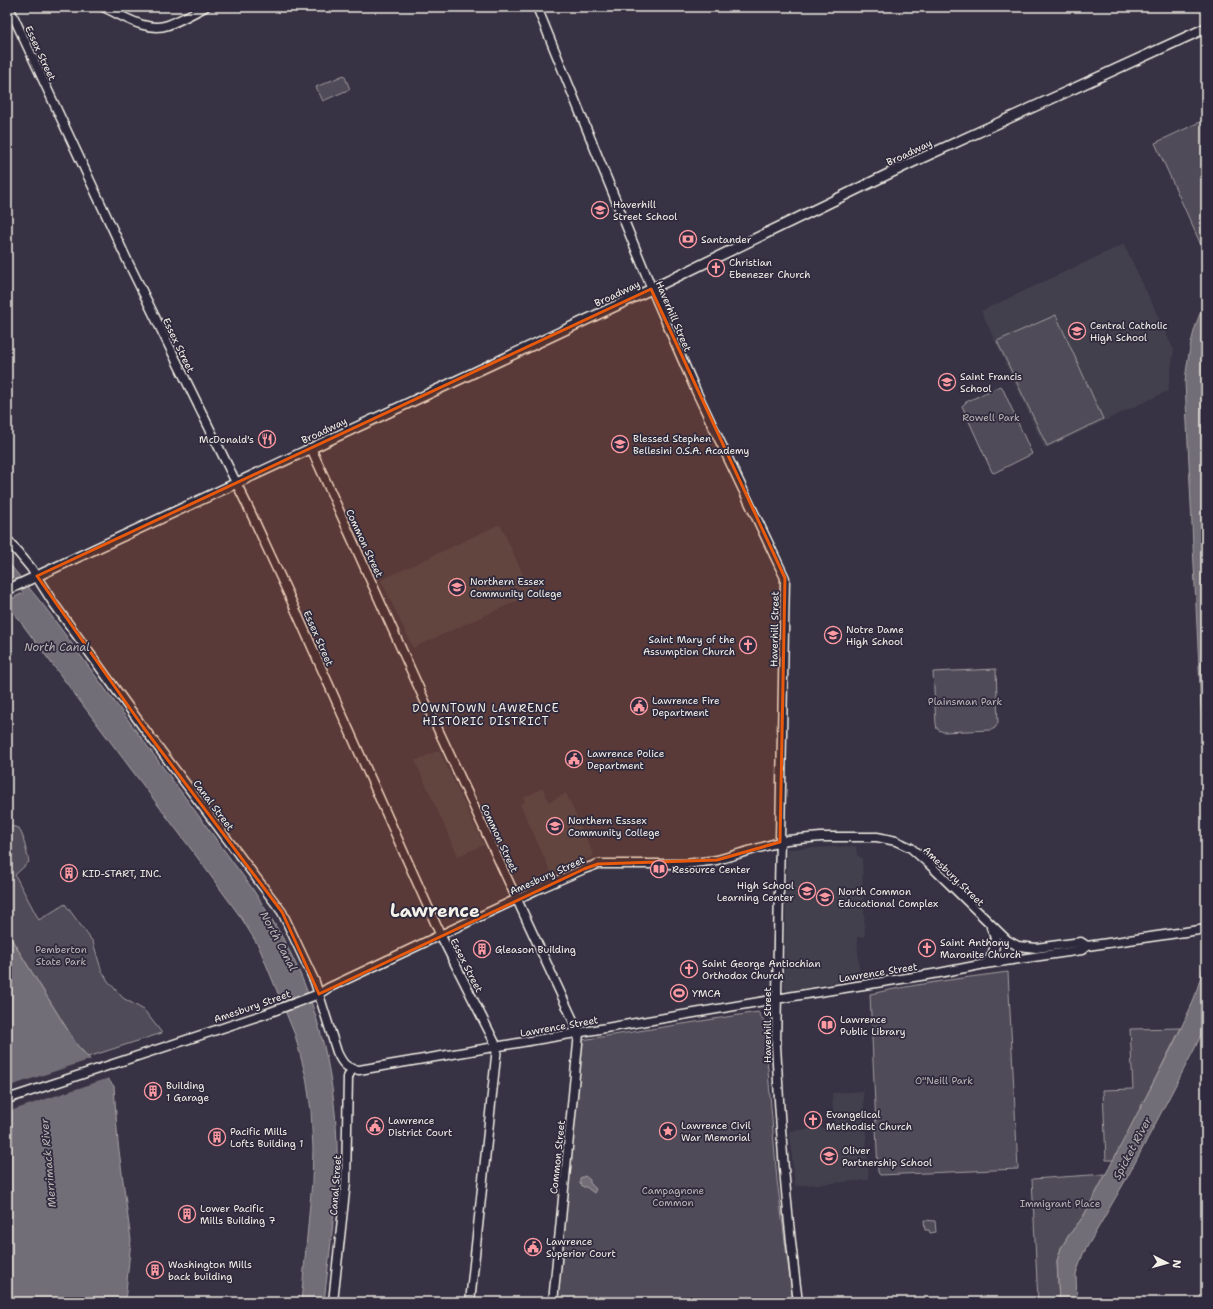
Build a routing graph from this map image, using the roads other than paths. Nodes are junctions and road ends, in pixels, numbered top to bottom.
1 (9, 7) edge
2 (103, 7) edge
3 (205, 7) edge
4 (538, 7) edge
5 (1206, 28) edge
6 (651, 289) junction
7 (311, 448) junction
8 (236, 483) junction
9 (7, 539) edge
10 (37, 576) junction
11 (7, 590) edge
12 (780, 842) junction
13 (517, 899) junction
14 (989, 924) junction
15 (1206, 929) edge
16 (441, 936) junction
17 (1087, 946) junction
18 (986, 964) junction
19 (315, 996) junction
20 (777, 999) junction
21 (579, 1033) junction
22 (497, 1047) junction
23 (352, 1069) junction
24 (7, 1099) edge
25 (333, 1302) edge
26 (470, 1302) edge
27 (553, 1302) edge
28 (798, 1302) edge

1 - 8 main road, Essex Street
2 - 3 main road
4 - 6 main road, Haverhill Street
5 - 6 main road, Broadway
6 - 7 main road, Broadway
6 - 12 main road, Haverhill Street
7 - 8 main road, Broadway
7 - 13 main road, Common Street
8 - 10 main road, Broadway
8 - 16 main road, Essex Street
9 - 10 main road, Canal Street
10 - 11 main road, Broadway
10 - 19 main road, Canal Street
12 - 13 main road, Amesbury Street
12 - 14 main road, Amesbury Street
12 - 20 main road, Haverhill Street
13 - 16 main road, Amesbury Street
13 - 21 main road, Common Street
14 - 17 main road, Amesbury Street
14 - 18 main road
15 - 17 main road, Lawrence Street
16 - 19 main road, Amesbury Street
16 - 22 main road, Essex Street
17 - 18 main road, Lawrence Street
18 - 20 main road, Lawrence Street
19 - 23 main road, Canal Street
19 - 24 main road, Amesbury Street
20 - 21 main road, Lawrence Street
20 - 28 main road, Haverhill Street
21 - 22 main road, Lawrence Street
21 - 27 main road, Common Street
22 - 23 main road, Lawrence Street
22 - 26 main road
23 - 25 main road, Canal Street

